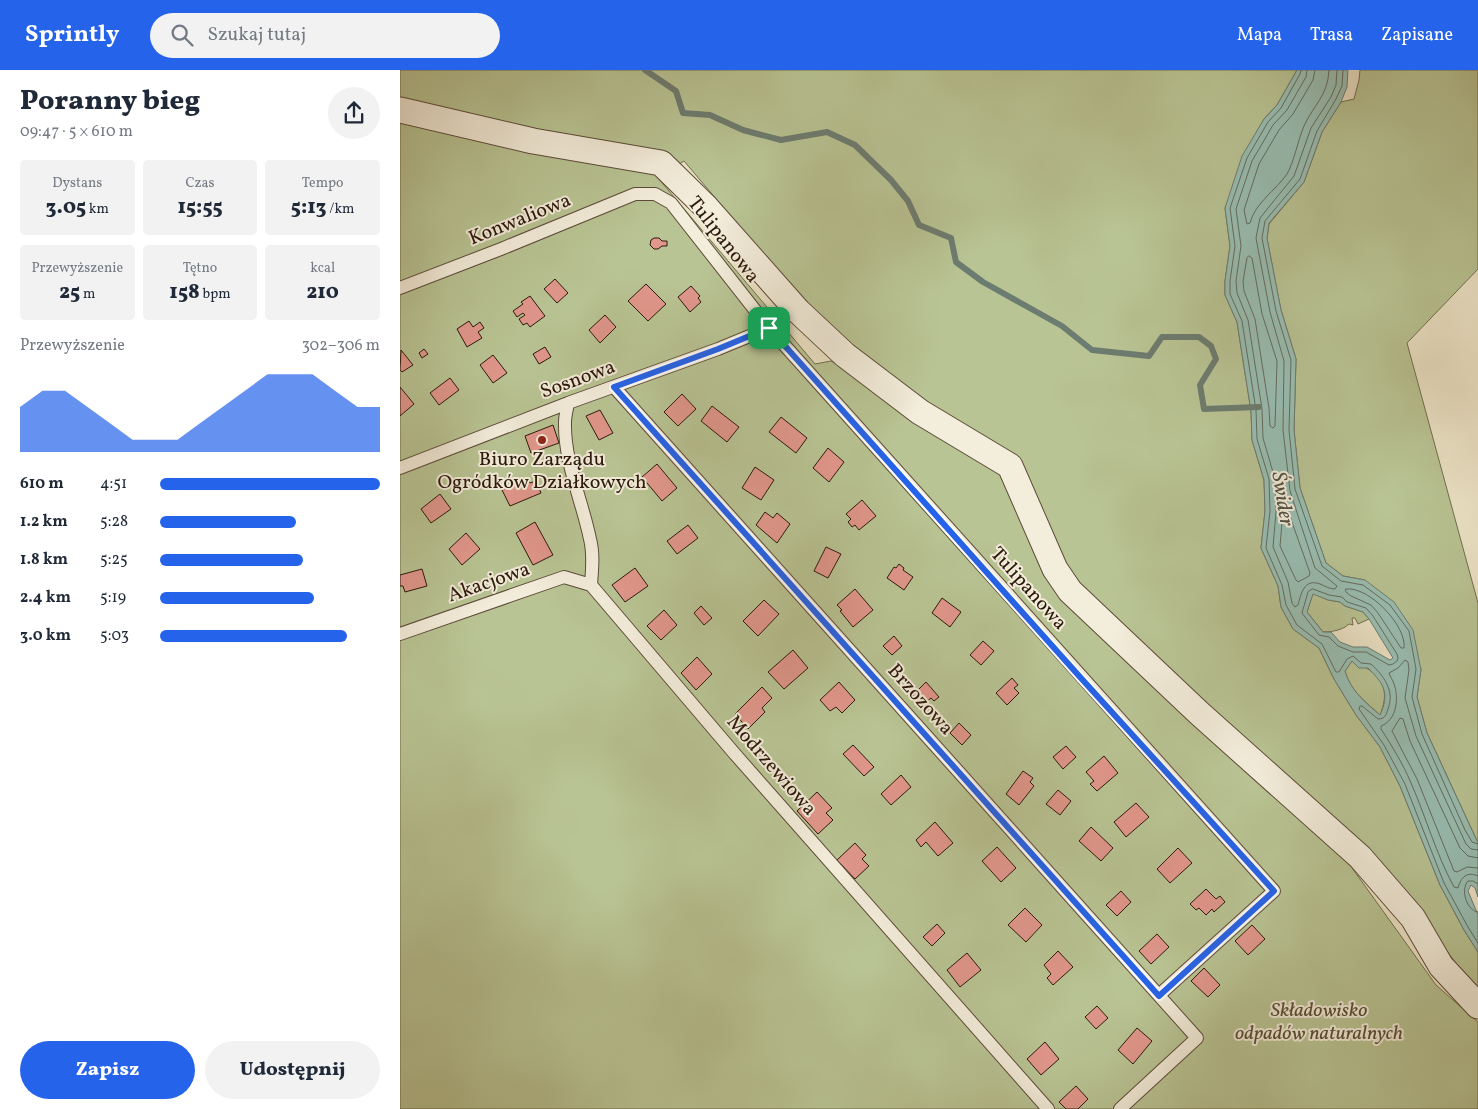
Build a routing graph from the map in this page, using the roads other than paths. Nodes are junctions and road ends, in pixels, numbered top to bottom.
1 (400, 110) edge
2 (655, 194) joint
3 (400, 288) edge
4 (782, 320) junction
5 (614, 387) junction
6 (568, 403) junction
7 (400, 468) edge
8 (591, 585) junction
9 (400, 634) edge
10 (1159, 996) junction
11 (1478, 1006) edge
12 (1048, 1109) edge
13 (1120, 1109) edge

1 - 4 street
2 - 3 lane, Konwaliowa
2 - 4 lane, Tulipanowa
4 - 5 lane, Sosnowa
4 - 10 lane, Tulipanowa
4 - 11 street
5 - 6 lane, Sosnowa
5 - 10 lane, Brzozowa
6 - 7 lane, Sosnowa
6 - 8 lane
8 - 9 lane, Akacjowa
8 - 12 lane, Modrzewiowa
10 - 13 lane, Brzozowa

